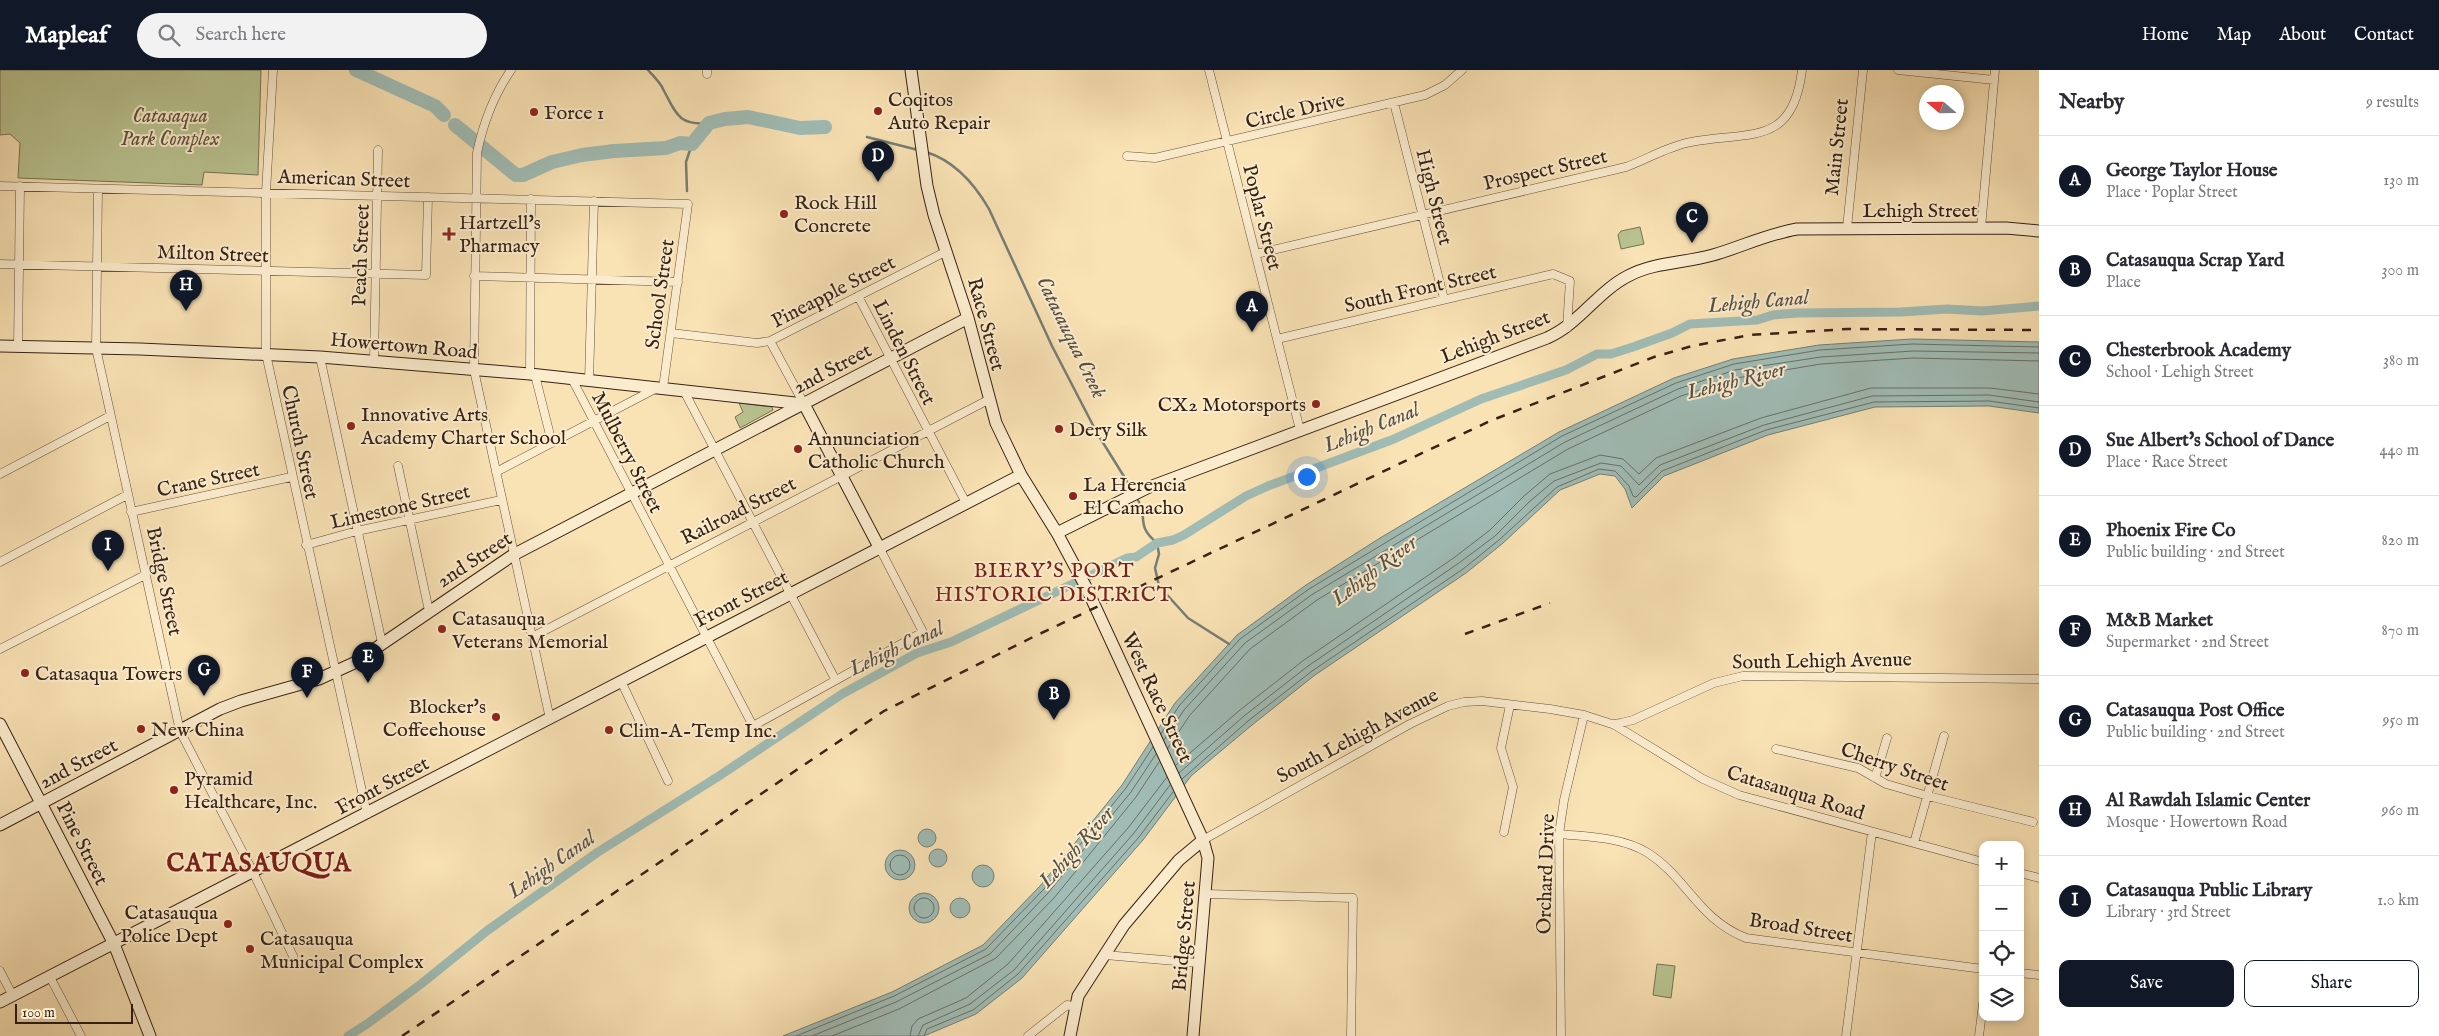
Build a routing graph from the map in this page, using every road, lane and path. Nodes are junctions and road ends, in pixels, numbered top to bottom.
1 (273, 70) edge
2 (511, 70) edge
3 (911, 70) edge
4 (1210, 70) edge
5 (1462, 70) edge
6 (1802, 70) edge
7 (1862, 70) edge
8 (1898, 70) edge
9 (1996, 70) edge
10 (1994, 80) junction
11 (1394, 103) junction
12 (1228, 142) junction
13 (378, 150) dead end
14 (1127, 156) dead end
15 (0, 186) edge
16 (20, 186) junction
17 (98, 189) junction
18 (266, 192) junction
19 (378, 196) junction
20 (428, 197) junction
21 (476, 198) junction
22 (531, 199) junction
23 (594, 201) junction
24 (688, 204) joint
25 (1422, 214) junction
26 (1847, 228) junction
27 (1980, 228) junction
28 (2039, 230) edge
29 (947, 251) junction
30 (1256, 254) junction
31 (0, 264) edge
32 (19, 265) junction
33 (96, 266) junction
34 (265, 271) junction
35 (375, 274) junction
36 (474, 276) junction
37 (531, 278) junction
38 (592, 280) junction
39 (678, 282) junction
40 (858, 296) junction
41 (1444, 299) junction
42 (968, 318) junction
43 (1567, 328) junction
44 (671, 332) junction
45 (1277, 339) junction
46 (770, 341) junction
47 (0, 346) edge
48 (18, 347) junction
49 (96, 348) junction
50 (266, 354) junction
51 (320, 357) junction
52 (890, 359) junction
53 (374, 361) junction
54 (474, 370) junction
55 (532, 375) junction
56 (572, 379) junction
57 (589, 381) junction
58 (660, 388) junction
59 (684, 391) junction
60 (988, 400) junction
61 (804, 404) junction
62 (110, 416) junction
63 (593, 420) junction
64 (928, 430) junction
65 (1300, 430) junction
66 (552, 443) junction
67 (715, 450) junction
68 (398, 466) dead end
69 (496, 472) junction
70 (0, 474) edge
71 (841, 475) junction
72 (1021, 475) junction
73 (291, 478) junction
74 (631, 493) junction
75 (127, 495) junction
76 (501, 500) junction
77 (966, 503) junction
78 (131, 512) junction
79 (410, 520) junction
80 (752, 521) junction
81 (357, 531) junction
82 (1057, 533) junction
83 (306, 545) junction
84 (879, 548) junction
85 (513, 555) junction
86 (0, 562) edge
87 (668, 565) junction
88 (1078, 570) joint
89 (145, 575) junction
90 (790, 594) junction
91 (429, 611) junction
92 (532, 637) junction
93 (705, 638) junction
94 (382, 643) junction
95 (0, 649) edge
96 (334, 673) junction
97 (835, 679) junction
98 (2039, 679) edge
99 (621, 681) junction
100 (1510, 705) junction
101 (1584, 715) junction
102 (550, 719) junction
103 (0, 724) edge
104 (1612, 724) junction
105 (180, 730) junction
106 (1944, 736) dead end
107 (1887, 738) dead end
108 (1776, 749) dead end
109 (1875, 778) junction
110 (668, 781) dead end
111 (1928, 796) junction
112 (42, 804) junction
113 (367, 814) junction
114 (2033, 822) dead end
115 (0, 825) edge
116 (1504, 832) dead end
117 (1872, 832) junction
118 (1559, 834) junction
119 (1203, 840) junction
120 (1914, 843) junction
121 (1979, 861) edge
122 (253, 872) junction
123 (2024, 874) edge
124 (2039, 878) edge
125 (1206, 894) junction
126 (114, 944) junction
127 (1856, 952) junction
128 (1105, 955) junction
129 (292, 956) dead end
130 (1199, 963) junction
131 (1979, 968) edge
132 (0, 972) edge
133 (2024, 974) edge
134 (50, 976) junction
135 (2039, 976) edge
136 (13, 996) junction
137 (0, 1002) edge
138 (1074, 1006) junction
139 (1981, 1021) edge
140 (81, 1036) edge
141 (150, 1036) edge
142 (1028, 1036) edge
143 (1070, 1036) edge
144 (1193, 1036) edge
145 (1351, 1036) edge
146 (1561, 1036) edge
147 (1846, 1036) edge
148 (1979, 1036) edge

1 - 18 street, Church Street
2 - 21 street
3 - 29 main road, Race Street
4 - 12 street, Poplar Street
5 - 11 street, Circle Drive
6 - 25 street, Prospect Street
7 - 26 street, Main Street
8 - 10 street
9 - 10 street
10 - 27 street
11 - 12 street, Circle Drive
11 - 25 street, High Street
12 - 14 street, Circle Drive
12 - 30 street, Poplar Street
13 - 19 street, Peach Street
15 - 16 street, American Street
16 - 17 street, American Street
16 - 32 street
17 - 18 street, American Street
17 - 33 street, Bridge Street
18 - 19 street, American Street
18 - 34 street, Church Street
19 - 20 street, American Street
19 - 35 street, Peach Street
20 - 21 street, American Street
20 - 35 street, Milton Street
21 - 22 street, American Street
21 - 36 street
22 - 23 street, American Street
22 - 37 street
23 - 24 street, American Street
23 - 38 street, Mulberry Street
24 - 39 street, School Street
25 - 30 street, Prospect Street
25 - 41 street, High Street
26 - 27 main road, Lehigh Street
26 - 43 main road, Lehigh Street
27 - 28 main road, Lehigh Street
29 - 40 street, Pineapple Street
29 - 42 main road, Race Street
30 - 45 street, Poplar Street
31 - 32 street, Milton Street
32 - 33 street, Milton Street
32 - 48 street
33 - 34 street, Milton Street
33 - 49 street, Bridge Street
34 - 35 street, Milton Street
34 - 50 street, Church Street
35 - 53 street, Peach Street
36 - 37 street
36 - 54 street
37 - 38 street
37 - 55 street
38 - 39 street
38 - 57 street, Mulberry Street
39 - 44 street, School Street
40 - 46 street, Pineapple Street
40 - 52 street, Linden Street
41 - 43 street, South Front Street
41 - 45 street, South Front Street
42 - 52 main road, 2nd Street
42 - 60 main road, Race Street
43 - 65 main road, Lehigh Street
44 - 46 street, Pineapple Street
44 - 58 street, School Street
45 - 65 street, Poplar Street
46 - 61 street
47 - 48 main road, Howertown Road
48 - 49 main road, Howertown Road
49 - 50 main road, Howertown Road
49 - 62 street, Bridge Street
50 - 51 main road, Howertown Road
50 - 73 street, Church Street
51 - 53 main road, Howertown Road
51 - 81 street
52 - 61 main road, 2nd Street
52 - 64 street, Linden Street
53 - 54 main road, Howertown Road
54 - 55 main road, Howertown Road
54 - 69 street
55 - 56 main road, Howertown Road
55 - 66 street
56 - 57 main road, Howertown Road
56 - 63 street, Mulberry Street
57 - 58 main road, Howertown Road
58 - 59 main road, Howertown Road
58 - 63 street, Limestone Street
59 - 61 main road, Howertown Road
59 - 67 street
60 - 64 street, Railroad Street
60 - 72 main road, Race Street
61 - 67 main road, 2nd Street
61 - 71 main road
62 - 70 street
62 - 75 street, Bridge Street
63 - 66 street, Limestone Street
63 - 74 street, Mulberry Street
64 - 71 street, Railroad Street
64 - 77 street, Linden Street
65 - 82 main road, Lehigh Street
66 - 69 street, Limestone Street
67 - 74 main road, 2nd Street
67 - 80 street
68 - 79 street
69 - 76 street
71 - 80 street, Railroad Street
71 - 84 main road
72 - 77 main road, Front Street
72 - 82 main road, Race Street
73 - 78 street, Crane Street
73 - 83 street, Church Street
74 - 85 main road, 2nd Street
74 - 87 street, Mulberry Street
75 - 78 street, Bridge Street
75 - 86 street
76 - 79 street, Limestone Street
76 - 85 street
77 - 84 main road, Front Street
78 - 89 street, Bridge Street
79 - 81 street, Limestone Street
79 - 91 street
80 - 87 street, Railroad Street
80 - 90 street
81 - 83 street, Limestone Street
81 - 94 street
82 - 88 main road, Race Street
83 - 96 street, Church Street
84 - 90 main road, Front Street
84 - 97 street
85 - 91 main road, 2nd Street
85 - 92 street
87 - 92 street, Railroad Street
87 - 93 street, Mulberry Street
88 - 119 main road, West Race Street
89 - 95 street
89 - 105 street, Bridge Street
90 - 93 main road, Front Street
90 - 97 street
91 - 94 main road, 2nd Street
92 - 102 street
93 - 97 street, Mulberry Street
93 - 99 main road, Front Street
94 - 96 main road, 2nd Street
96 - 105 main road, 2nd Street
96 - 113 street, Church Street
98 - 104 street, South Lehigh Avenue
99 - 102 main road, Front Street
99 - 110 street
100 - 101 street, South Lehigh Avenue
100 - 116 street
100 - 119 street, South Lehigh Avenue
101 - 104 street, South Lehigh Avenue
101 - 118 street, Orchard Drive
102 - 113 main road, Front Street
103 - 112 main road, Pine Street
104 - 117 street, Catasauqua Road
105 - 112 main road, 2nd Street
105 - 122 street, Bridge Street
106 - 111 street
107 - 109 street
108 - 109 street, Cherry Street
109 - 111 street, Cherry Street
111 - 114 street, Cherry Street
111 - 120 street
112 - 115 main road, 2nd Street
112 - 126 main road, Pine Street
113 - 122 main road, Front Street
117 - 120 street, Catasauqua Road
117 - 127 street
118 - 127 street, Broad Street
118 - 146 street, Orchard Drive
119 - 125 main road, Bridge Street
119 - 128 main road, South Lehigh Avenue
120 - 121 street, Catasauqua Road
122 - 126 main road, Front Street
122 - 129 street, Bridge Street
123 - 124 street
125 - 130 main road, Bridge Street
125 - 145 street
126 - 134 main road, Front Street
126 - 141 main road, Pine Street
127 - 131 street, Broad Street
127 - 147 street
128 - 130 street
128 - 138 main road, South Lehigh Avenue
130 - 144 main road, Bridge Street
132 - 136 street
133 - 135 street
134 - 136 main road, Front Street
134 - 140 street
136 - 137 main road, Front Street
138 - 142 street
138 - 143 main road
139 - 148 street

